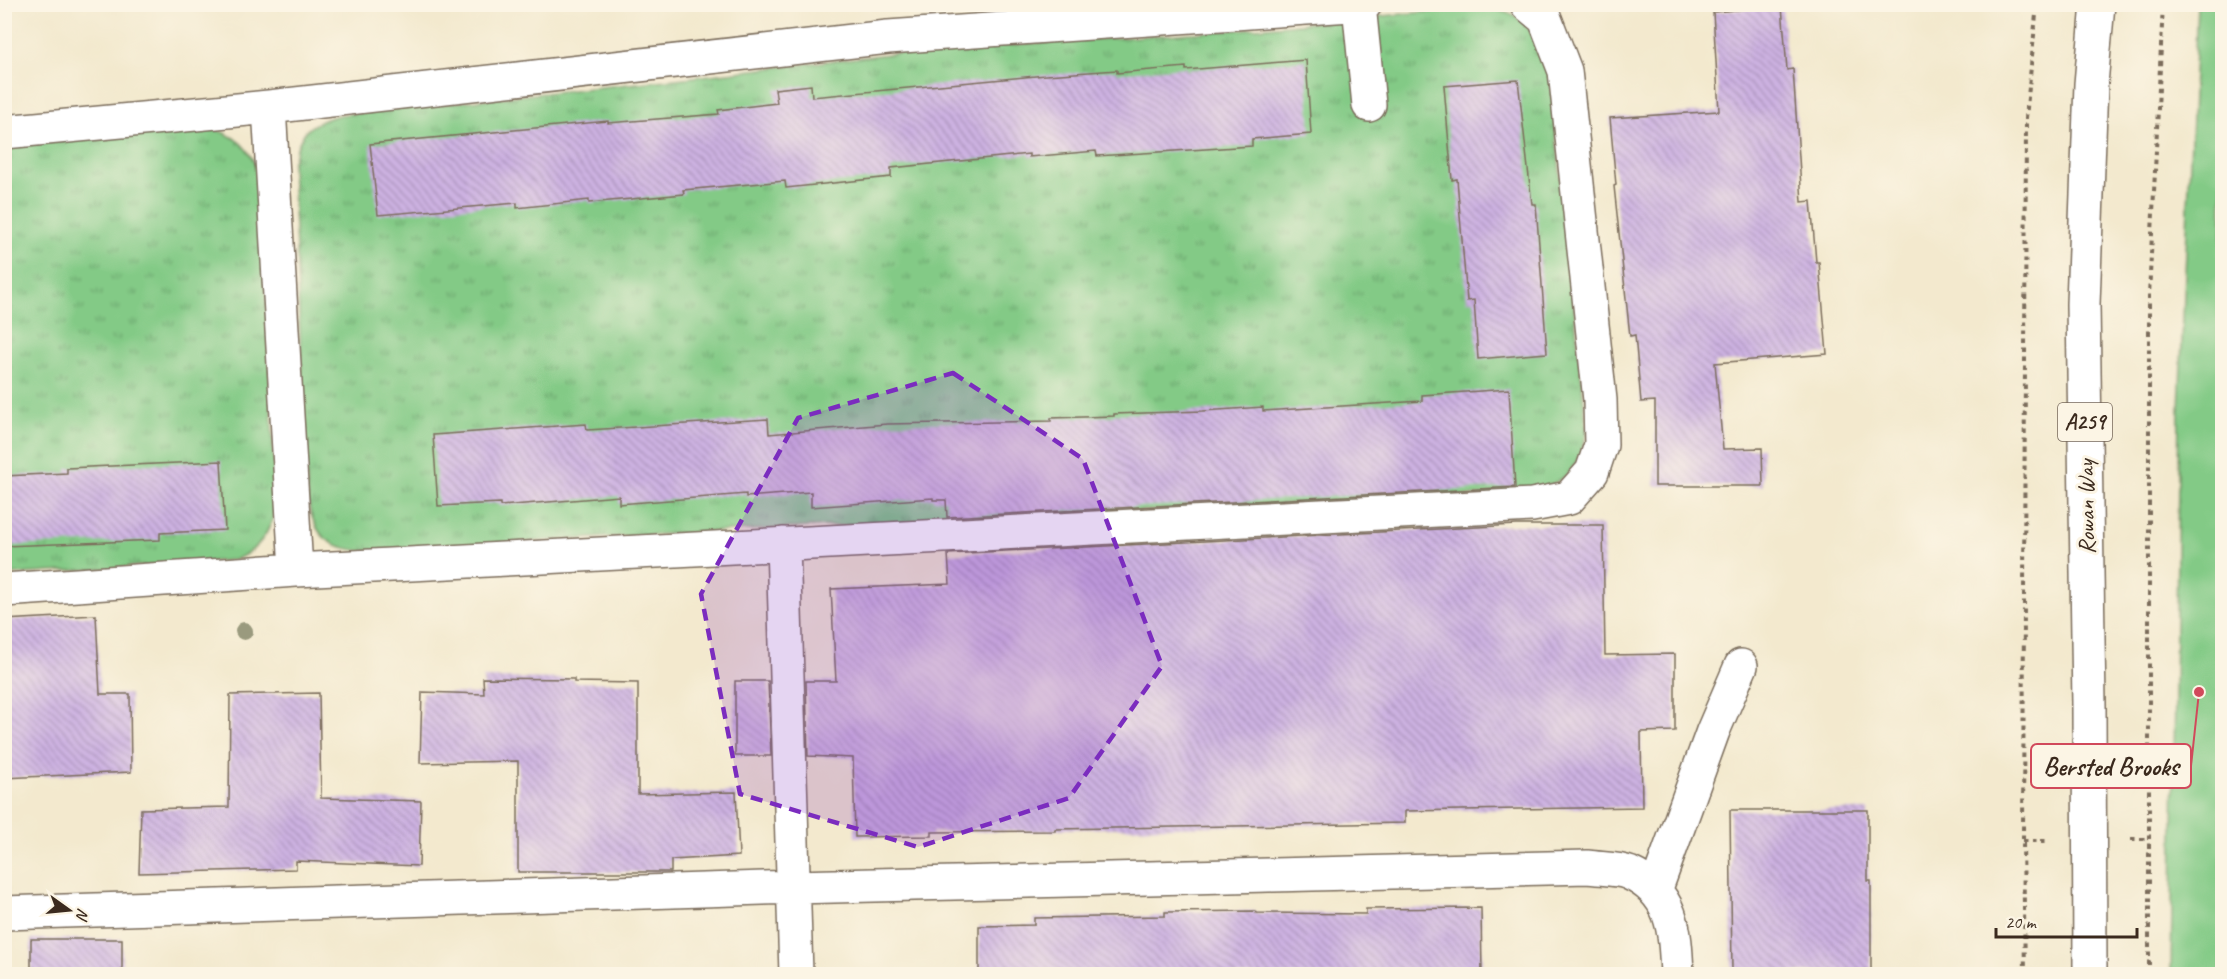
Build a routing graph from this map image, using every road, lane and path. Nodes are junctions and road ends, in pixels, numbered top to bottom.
1 (1365, 4) edge
2 (2037, 4) edge
3 (2098, 4) edge
4 (2163, 4) edge
5 (1359, 5) edge
6 (1540, 9) edge
7 (1370, 105) dead end
8 (269, 107) junction
9 (4, 132) edge
10 (783, 544) junction
11 (296, 570) junction
12 (4, 590) edge
13 (1741, 666) dead end
14 (794, 887) junction
15 (1655, 891) junction
16 (4, 913) edge
17 (796, 975) edge
18 (1677, 975) edge
19 (2025, 975) edge
20 (2090, 975) edge
21 (2149, 975) edge

1 - 5 main road
2 - 19 path
3 - 20 main road, Rowan Way / A259
4 - 21 path
5 - 7 main road
5 - 8 main road
6 - 10 main road
8 - 9 main road
8 - 11 main road
10 - 11 main road
10 - 14 main road
11 - 12 main road
13 - 15 main road
14 - 15 main road
14 - 16 main road
14 - 17 main road
15 - 18 main road

